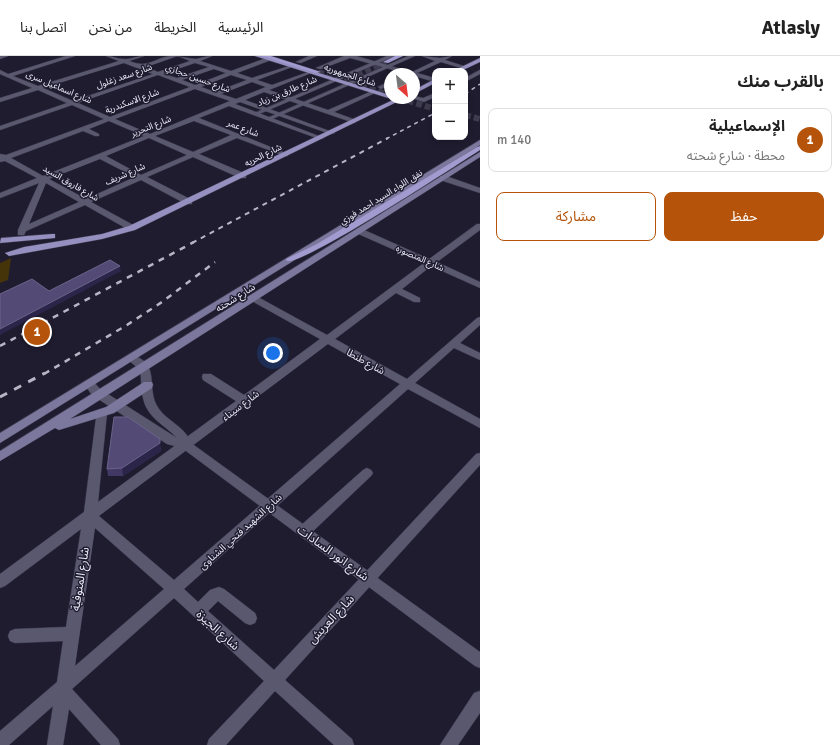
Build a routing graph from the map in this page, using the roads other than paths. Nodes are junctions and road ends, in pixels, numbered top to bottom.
1 (5, 56) edge
2 (72, 56) edge
3 (109, 56) edge
4 (142, 56) edge
5 (176, 56) edge
6 (181, 56) edge
7 (209, 56) edge
8 (258, 56) edge
9 (280, 56) edge
10 (314, 56) edge
11 (350, 56) edge
12 (392, 56) edge
13 (400, 56) edge
14 (412, 56) edge
15 (425, 56) edge
16 (449, 56) edge
17 (0, 57) edge
18 (269, 57) edge
19 (440, 60) junction
20 (480, 60) edge
21 (124, 61) junction
22 (195, 61) junction
23 (299, 62) junction
24 (376, 63) junction
25 (387, 64) junction
26 (290, 66) junction
27 (141, 67) junction
28 (215, 67) junction
29 (464, 67) joint
30 (397, 68) edge
31 (420, 70) edge
32 (0, 72) edge
33 (309, 72) junction
34 (321, 72) junction
35 (480, 72) edge
36 (232, 73) junction
37 (158, 74) junction
38 (8, 75) junction
39 (345, 76) junction
40 (420, 76) edge
41 (0, 78) edge
42 (468, 78) edge
43 (177, 80) junction
44 (252, 80) junction
45 (336, 80) junction
46 (357, 80) junction
47 (432, 80) edge
48 (432, 83) edge
49 (348, 84) junction
50 (384, 86) edge
51 (195, 87) junction
52 (272, 87) junction
53 (381, 87) junction
54 (38, 88) junction
55 (384, 88) edge
56 (420, 89) edge
57 (264, 90) junction
58 (374, 92) junction
59 (214, 94) junction
60 (384, 95) edge
61 (432, 96) edge
62 (290, 99) junction
63 (420, 99) edge
64 (0, 100) edge
65 (235, 102) junction
66 (73, 103) junction
67 (303, 104) junction
68 (384, 104) edge
69 (266, 109) junction
70 (328, 112) junction
71 (255, 114) junction
72 (279, 114) junction
73 (193, 118) junction
74 (110, 119) junction
75 (268, 119) junction
76 (354, 121) junction
77 (0, 128) edge
78 (83, 129) junction
79 (332, 133) junction
80 (97, 135) dead end
81 (150, 136) junction
82 (237, 136) junction
83 (321, 138) junction
84 (480, 148) edge
85 (193, 155) junction
86 (286, 155) junction
87 (100, 156) junction
88 (2, 157) edge
89 (243, 176) junction
90 (142, 177) junction
91 (44, 178) junction
92 (443, 178) junction
93 (480, 191) edge
94 (0, 196) edge
95 (85, 202) junction
96 (189, 202) junction
97 (480, 226) edge
98 (132, 228) junction
99 (22, 230) junction
100 (359, 231) junction
101 (18, 238) junction
102 (1, 241) edge
103 (9, 254) junction
104 (0, 258) edge
105 (431, 263) junction
106 (480, 285) edge
107 (395, 289) junction
108 (253, 298) junction
109 (417, 300) dead end
110 (480, 320) edge
111 (327, 340) junction
112 (453, 344) junction
113 (480, 357) edge
114 (131, 358) junction
115 (143, 366) junction
116 (207, 377) dead end
117 (406, 383) junction
118 (90, 384) junction
119 (148, 385) junction
120 (99, 395) junction
121 (245, 401) junction
122 (117, 406) junction
123 (101, 413) junction
124 (480, 424) edge
125 (41, 432) junction
126 (0, 439) edge
127 (186, 445) junction
128 (0, 457) edge
129 (480, 457) edge
130 (367, 473) dead end
131 (269, 505) junction
132 (90, 516) junction
133 (304, 531) junction
134 (368, 579) junction
135 (0, 582) edge
136 (174, 589) junction
137 (198, 611) junction
138 (250, 618) dead end
139 (72, 634) junction
140 (15, 636) dead end
141 (480, 661) edge
142 (274, 680) junction
143 (64, 689) junction
144 (480, 699) edge
145 (0, 742) edge
146 (55, 745) edge
147 (112, 745) edge
148 (215, 745) edge
149 (346, 745) edge
150 (448, 745) edge

1 - 17 street
2 - 38 street
3 - 21 street, شارع حسين حجازي
4 - 21 street
5 - 27 street
6 - 22 street
7 - 22 street, شارع سعد زغلول
8 - 18 main road, شارع الجمهوريه
9 - 23 main road, شارع الجمهوريه
10 - 23 street
11 - 24 street
11 - 34 street
12 - 24 street, شارع طارق بن زياد
13 - 25 highway
14 - 25 street, شارع طارق بن زياد
15 - 19 street
16 - 19 street
18 - 26 main road, شارع الجمهوريه
18 - 34 highway, شارع الجمهوريه
18 - 34 highway, شارع الجمهوريه
18 - 36 street, شارع الاسكندرية
19 - 29 street
19 - 31 street
20 - 29 main road
21 - 27 street, شارع حسين حجازي
21 - 54 street
22 - 28 street
22 - 37 street, شارع سعد زغلول
23 - 34 main road, شارع الجمهوريه
24 - 25 street
24 - 39 street, شارع طارق بن زياد
25 - 30 street
25 - 46 street, شارع طارق بن زياد
26 - 33 main road, شارع الجمهوريه
26 - 44 street
27 - 37 street, شارع حسين حجازي
28 - 36 street
28 - 43 street
32 - 38 street, شارع اسماعيل سرى
33 - 34 main road, شارع الجمهوريه
33 - 52 street, شارع التحرير
34 - 39 main road, شارع الجمهوريه
34 - 45 main road, شارع الجمهوريه
35 - 42 street
36 - 44 street
36 - 51 street, شارع الاسكندرية
37 - 43 street, شارع حسين حجازي
37 - 66 street, شارع سعد زغلول
38 - 41 street
38 - 54 street, شارع اسماعيل سرى
39 - 45 street, شارع طارق بن زياد
39 - 46 main road, شارع الجمهوريه
40 - 47 street
43 - 51 street, شارع حسين حجازي
44 - 52 street
44 - 59 street
45 - 49 main road, شارع الجمهوريه
45 - 62 street, شارع طارق بن زياد
46 - 49 street, شارع طارق بن زياد
46 - 53 main road, شارع الجمهوريه
48 - 56 main road
49 - 58 main road, شارع الجمهوريه
49 - 67 street, شارع طارق بن زياد
50 - 53 street
51 - 59 street, شارع حسين حجازي
51 - 74 street, شارع الاسكندرية
52 - 57 street, شارع التحرير
53 - 55 main road, شارع الجمهوريه
54 - 64 street
54 - 66 street, شارع اسماعيل سرى
57 - 62 street
57 - 65 street, شارع التحرير
58 - 60 main road, شارع الجمهوريه
58 - 70 street
59 - 65 street, شارع حسين حجازي
61 - 63 street
62 - 67 street
62 - 69 street, شارع طارق بن زياد
65 - 69 street, شارع حسين حجازي
65 - 71 street, شارع حسين حجازي
65 - 73 street, شارع التحرير
66 - 74 street, شارع اسماعيل سرى
66 - 77 street, شارع سعد زغلول
67 - 70 street
67 - 72 street, شارع طارق بن زياد
68 - 76 main road, شارع الحريه
69 - 71 street, شارع طارق بن زياد
69 - 72 street, شارع حسين حجازي
70 - 76 street
71 - 75 street, شارع حسين حجازي
72 - 75 street, شارع طارق بن زياد
72 - 79 street, شارع حسين حجازي
73 - 81 street, شارع التحرير
73 - 82 street, شارع عمر
74 - 78 street, شارع الاسكندرية
74 - 81 street, شارع اسماعيل سرى
75 - 83 street, شارع حسين حجازي
76 - 79 main road, شارع الحريه
78 - 80 street
78 - 88 street, شارع الاسكندرية
79 - 83 main road, شارع الحريه
81 - 85 street, شارع اسماعيل سرى
81 - 87 street, شارع التحرير
82 - 85 street, شارع شريف
82 - 86 street, شارع عمر
83 - 86 main road, شارع الحريه
84 - 92 main road, شارع شحته
84 - 114 main road, شارع شحته
85 - 89 street, شارع اسماعيل سرى
85 - 90 street, شارع شريف
86 - 89 main road, شارع الحريه
87 - 90 street
87 - 91 street, شارع التحرير
88 - 91 street, شارع فاروق السيد
89 - 96 main road, شارع الحريه
90 - 95 street, شارع شريف
90 - 96 street
91 - 94 street, شارع التحرير
91 - 95 street, شارع فاروق السيد
91 - 99 street
92 - 93 street
92 - 100 main road, شارع شحته
95 - 98 street, شارع فاروق السيد
95 - 99 street, شارع شريف
96 - 98 main road, شارع الحريه
97 - 105 street, شارع سيناء
98 - 101 main road, شارع الحريه
98 - 103 main road, شارع الحريه
99 - 101 street
100 - 105 street, شارع المنصوره
100 - 108 main road, شارع شحته
101 - 102 main road, شارع الحريه
102 - 103 main road
103 - 104 main road, شارع الحريه
105 - 106 street, شارع المنصوره
105 - 107 street, شارع سيناء
107 - 109 street
107 - 111 street, شارع سيناء
108 - 111 street, شارع طنطا
108 - 115 main road, شارع شحته
110 - 112 street, شارع الشهيد فتحي الشناوى
111 - 117 street, شارع طنطا
111 - 121 street, شارع سيناء
112 - 113 street
112 - 117 street, شارع الشهيد فتحي الشناوى
114 - 115 street
114 - 118 main road, شارع شحته
115 - 119 street, شارع انور السادات
115 - 120 main road, شارع شحته
116 - 121 street
117 - 124 street, شارع طنطا
117 - 131 street, شارع الشهيد فتحي الشناوى
118 - 120 street, شارع انور السادات
118 - 126 main road, شارع شحته
119 - 122 main road
119 - 127 street, شارع انور السادات
120 - 122 street, شارع انور السادات
120 - 125 main road, شارع شحته
121 - 127 street, شارع سيناء
122 - 123 main road
122 - 127 street, شارع انور السادات
123 - 125 main road
123 - 132 street, شارع المنوفية
125 - 128 main road, شارع شحته
127 - 131 street, شارع انور السادات
127 - 132 street, شارع سيناء
129 - 134 street, شارع العريش
130 - 133 street
131 - 133 street, شارع انور السادات
131 - 136 street, شارع الشهيد فتحي الشناوى
132 - 135 street, شارع سيناء
132 - 136 street, شارع الجيزة
132 - 139 street, شارع المنوفية
133 - 134 street, شارع انور السادات
134 - 141 street, شارع انور السادات
134 - 142 street, شارع العريش
136 - 137 street, شارع الجيزة
136 - 143 street, شارع الشهيد فتحي الشناوى
137 - 138 street
137 - 142 street, شارع الجيزة
139 - 140 street
139 - 143 street, شارع المنوفية
142 - 148 street, شارع العريش
142 - 149 street, شارع الجيزة
143 - 145 street, شارع الشهيد فتحي الشناوى
143 - 146 street, شارع المنوفية
143 - 147 street
144 - 150 street

